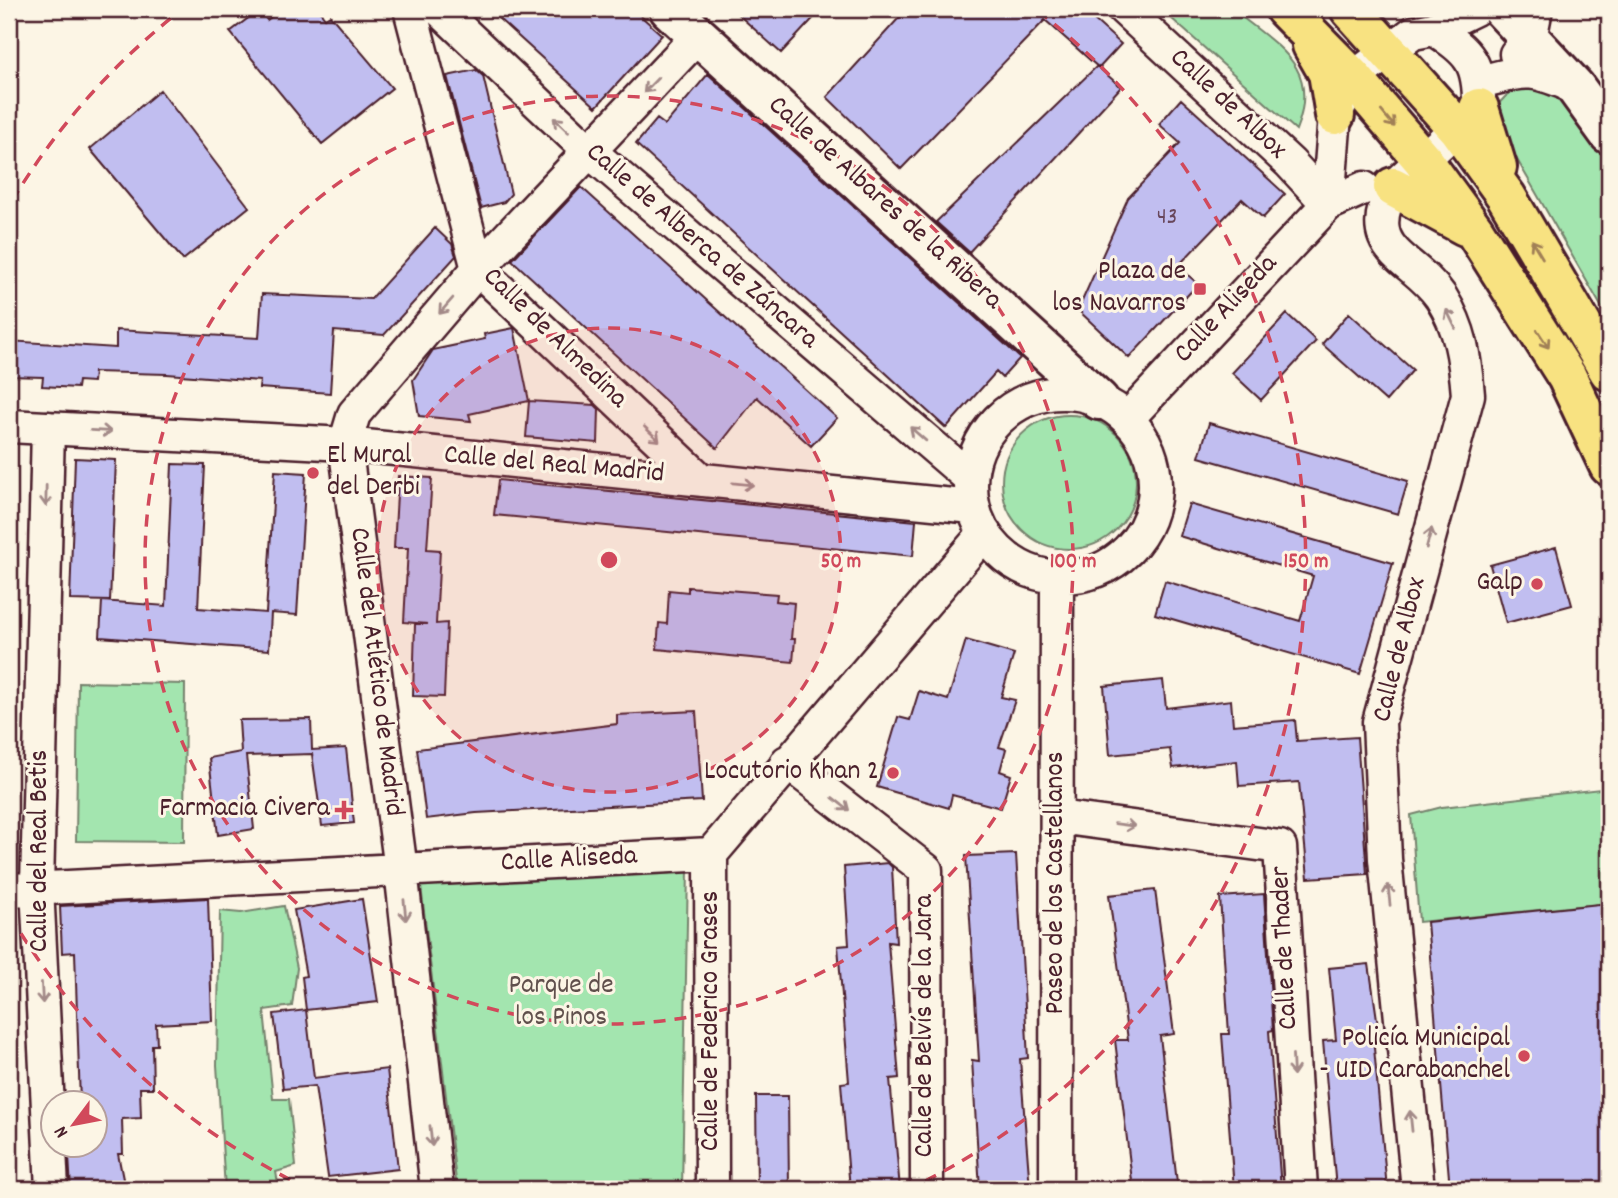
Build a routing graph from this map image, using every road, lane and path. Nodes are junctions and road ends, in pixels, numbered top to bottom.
1 (410, 9) edge
2 (439, 9) edge
3 (669, 9) edge
4 (1124, 9) edge
5 (1350, 9) edge
6 (1360, 9) edge
7 (1475, 9) edge
8 (1502, 9) edge
9 (1292, 15) edge
10 (1533, 24) edge
11 (698, 36) junction
12 (1412, 38) junction
13 (1353, 78) junction
14 (1575, 87) junction
15 (1472, 106) junction
16 (1333, 131) junction
17 (1609, 134) edge
18 (588, 150) junction
19 (1423, 160) junction
20 (1379, 187) junction
21 (1328, 204) junction
22 (1474, 230) junction
23 (478, 269) junction
24 (1609, 371) edge
25 (1113, 409) junction
26 (9, 426) edge
27 (48, 428) junction
28 (345, 444) junction
29 (1609, 466) edge
30 (701, 480) junction
31 (975, 507) junction
32 (1057, 578) junction
33 (787, 762) junction
34 (1058, 817) junction
35 (711, 854) junction
36 (401, 870) junction
37 (23, 888) edge
38 (52, 1189) edge
39 (437, 1189) edge
40 (712, 1189) edge
41 (927, 1189) edge
42 (1056, 1189) edge
43 (1301, 1189) edge
44 (1418, 1189) edge

1 - 23 street, Calle de Almedina
18 -> 2 street, Calle de Alberca de Záncara
3 - 11 street, Calle de Albares de la Ribera
4 - 21 street, Calle de Albox
5 - 12 main road
6 - 12 main road
7 - 12 street
8 - 10 street
9 - 13 main road
9 - 16 main road
10 - 14 street
10 - 15 street, Calle Aliseda
11 -> 18 street, Calle del Atlético de Madrid
11 - 25 street, Calle de Albares de la Ribera
12 - 13 street
12 - 15 main road
12 - 15 street
13 - 16 street
13 -> 19 main road
14 - 15 street
14 - 17 street
15 - 19 street, Calle Aliseda
24 -> 15 main road
16 - 20 street
16 - 21 street
18 - 23 street, Calle del Atlético de Madrid
31 -> 18 street, Calle de Alberca de Záncara
19 - 20 street, Calle Aliseda
19 - 22 main road
20 - 21 street, Calle Aliseda
20 - 22 main road
44 -> 20 street, Calle de Albox
21 - 25 street, Calle Aliseda
22 -> 29 main road
23 -> 28 street, Calle del Atlético de Madrid
23 -> 30 street, Calle de Almedina
25 - 31 street
25 - 32 street
26 - 27 street, Calle del Real Madrid
27 -> 28 street, Calle del Real Madrid
27 -> 37 street, Calle del Real Betis
28 - 30 street, Calle del Real Madrid
28 - 36 street, Calle del Atlético de Madrid
30 -> 31 street, Calle del Real Madrid
31 - 32 street
31 - 33 street
32 - 34 street, Paseo de los Castellanos
33 - 35 street
33 -> 41 street, Calle de Belvís de la Jara
34 - 42 street, Paseo de los Castellanos
34 -> 43 street, Calle de Thader
35 - 36 street, Calle Aliseda
35 - 40 street, Calle de Federico Grases
36 - 37 street, Calle Aliseda
36 -> 39 street, Calle del Atlético de Madrid
37 -> 38 street, Calle del Real Betis

